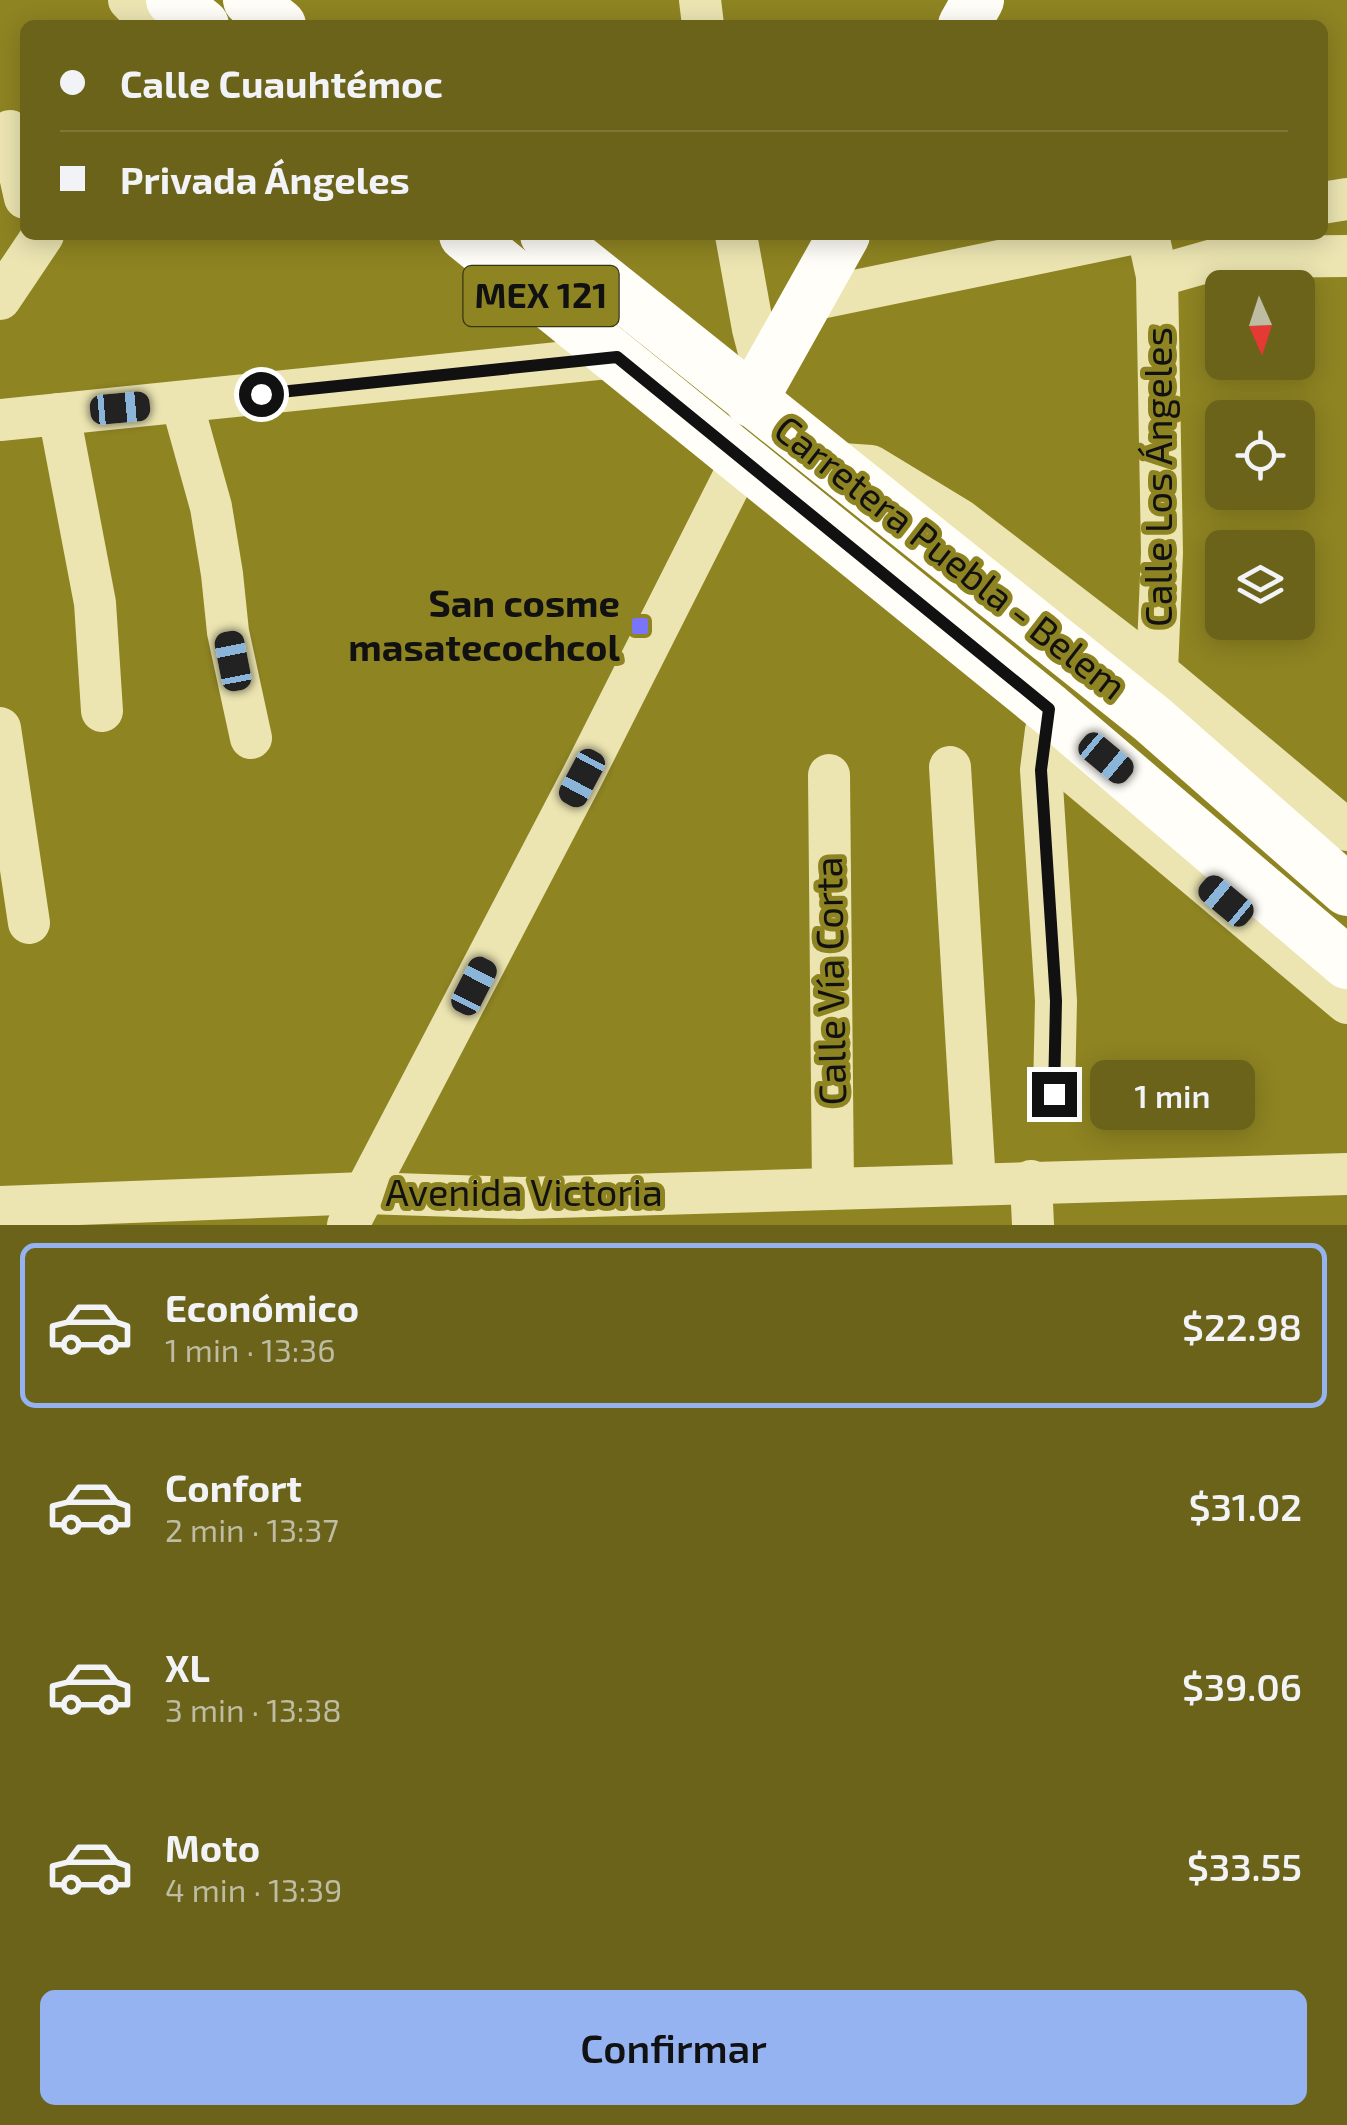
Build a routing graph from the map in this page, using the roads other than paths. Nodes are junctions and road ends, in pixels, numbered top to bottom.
1 (129, 0) edge
2 (172, 0) edge
3 (249, 0) edge
4 (148, 20) edge
5 (197, 20) edge
6 (274, 20) edge
7 (10, 131) dead end
8 (20, 176) edge
9 (35, 240) edge
10 (471, 240) edge
11 (553, 240) edge
12 (737, 240) edge
13 (841, 240) edge
14 (1102, 240) edge
15 (1153, 255) edge
16 (1347, 256) edge
17 (0, 299) edge
18 (806, 302) junction
19 (617, 357) junction
20 (758, 388) junction
21 (182, 403) junction
22 (59, 414) junction
23 (0, 420) edge
24 (743, 458) junction
25 (1155, 696) junction
26 (102, 712) dead end
27 (0, 728) edge
28 (1046, 728) junction
29 (251, 738) dead end
30 (950, 767) dead end
31 (829, 775) dead end
32 (1347, 830) edge
33 (1347, 891) edge
34 (29, 924) dead end
35 (1307, 929) junction
36 (1347, 963) edge
37 (1347, 1003) edge
38 (1054, 1094) dead end
39 (1347, 1174) edge
40 (1031, 1181) junction
41 (976, 1184) junction
42 (833, 1187) junction
43 (0, 1206) edge
44 (356, 1209) edge
45 (526, 1212) edge
46 (1033, 1225) edge

1 - 4 street
2 - 5 main road
3 - 6 main road
7 - 8 street
9 - 17 street
10 - 19 main road, Carretera Puebla - Belem / MEX 121
11 - 20 main road, Carretera Puebla - Belem / MEX 121
12 - 20 street
13 - 18 main road
14 - 18 street
15 - 16 street
15 - 25 street, Calle Los Ángeles
18 - 20 main road
19 - 21 street
19 - 24 main road, Carretera Puebla - Belem / MEX 121
20 - 25 main road, Carretera Puebla - Belem / MEX 121
21 - 22 street
21 - 29 street
22 - 23 street
22 - 26 street
24 - 28 main road, Carretera Puebla - Belem / MEX 121
24 - 44 street
25 - 32 street
25 - 33 main road, Carretera Puebla - Belem / MEX 121
27 - 34 street
28 - 35 main road, Carretera Puebla - Belem / MEX 121
28 - 37 street
28 - 38 street
30 - 41 street
31 - 42 street, Calle Vía Corta
33 - 35 main road
35 - 36 main road, Carretera Puebla - Belem / MEX 121
39 - 40 street, Avenida Victoria
40 - 41 street, Avenida Victoria
40 - 46 street
41 - 42 street, Avenida Victoria
42 - 45 street, Avenida Victoria
43 - 44 street, Avenida Victoria
44 - 45 street, Avenida Victoria

